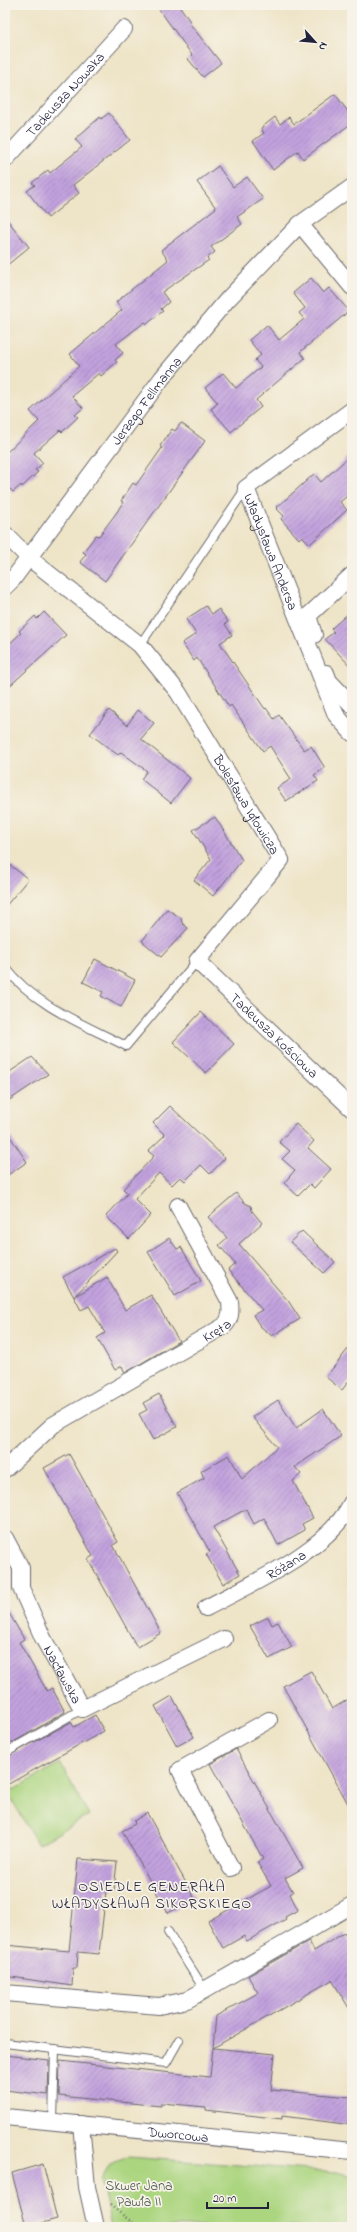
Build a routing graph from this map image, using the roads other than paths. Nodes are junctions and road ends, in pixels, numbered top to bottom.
1 (124, 29) dead end
2 (5, 160) edge
3 (352, 187) edge
4 (300, 224) junction
5 (352, 287) edge
6 (352, 410) edge
7 (246, 488) junction
8 (5, 534) edge
9 (29, 558) junction
10 (352, 576) edge
11 (5, 587) edge
12 (140, 645) junction
13 (352, 706) edge
14 (352, 733) edge
15 (197, 961) junction
16 (5, 967) edge
17 (352, 1108) edge
18 (178, 1206) dead end
19 (5, 1469) edge
20 (352, 1502) edge
21 (5, 1538) edge
22 (206, 1608) dead end
23 (224, 1639) dead end
24 (82, 1709) junction
25 (269, 1720) dead end
26 (5, 1753) edge
27 (231, 1868) dead end
28 (352, 1905) edge
29 (168, 1932) dead end
30 (204, 1989) junction
31 (5, 1993) edge
32 (179, 2040) dead end
33 (5, 2043) edge
34 (55, 2049) junction
35 (5, 2117) edge
36 (53, 2121) junction
37 (81, 2124) junction
38 (352, 2151) edge
39 (96, 2227) edge

1 - 2 street, Tadeusza Nowaka
3 - 4 street, Jerzego Fellmanna
4 - 5 street
4 - 9 street, Jerzego Fellmanna
6 - 7 street, Władysława Andersa
7 - 12 lane
7 - 14 street, Władysława Andersa
8 - 9 street, Bolesława Igłowicza
9 - 11 street, Jerzego Fellmanna
9 - 12 street, Bolesława Igłowicza
10 - 13 street, Władysława Andersa
12 - 15 street, Bolesława Igłowicza
15 - 16 lane, Bolesława Igłowicza
15 - 17 street, Tadeusza Kościowa
18 - 19 street, Kręta
20 - 22 street, Różana
21 - 24 street, Nacławska
23 - 24 street, Nacławska
24 - 26 lane
25 - 27 street
28 - 30 street
29 - 30 lane
30 - 31 street
32 - 34 lane
33 - 34 lane
34 - 36 lane
35 - 36 street, Dworcowa
36 - 37 street, Dworcowa
37 - 38 street, Dworcowa
37 - 39 street

